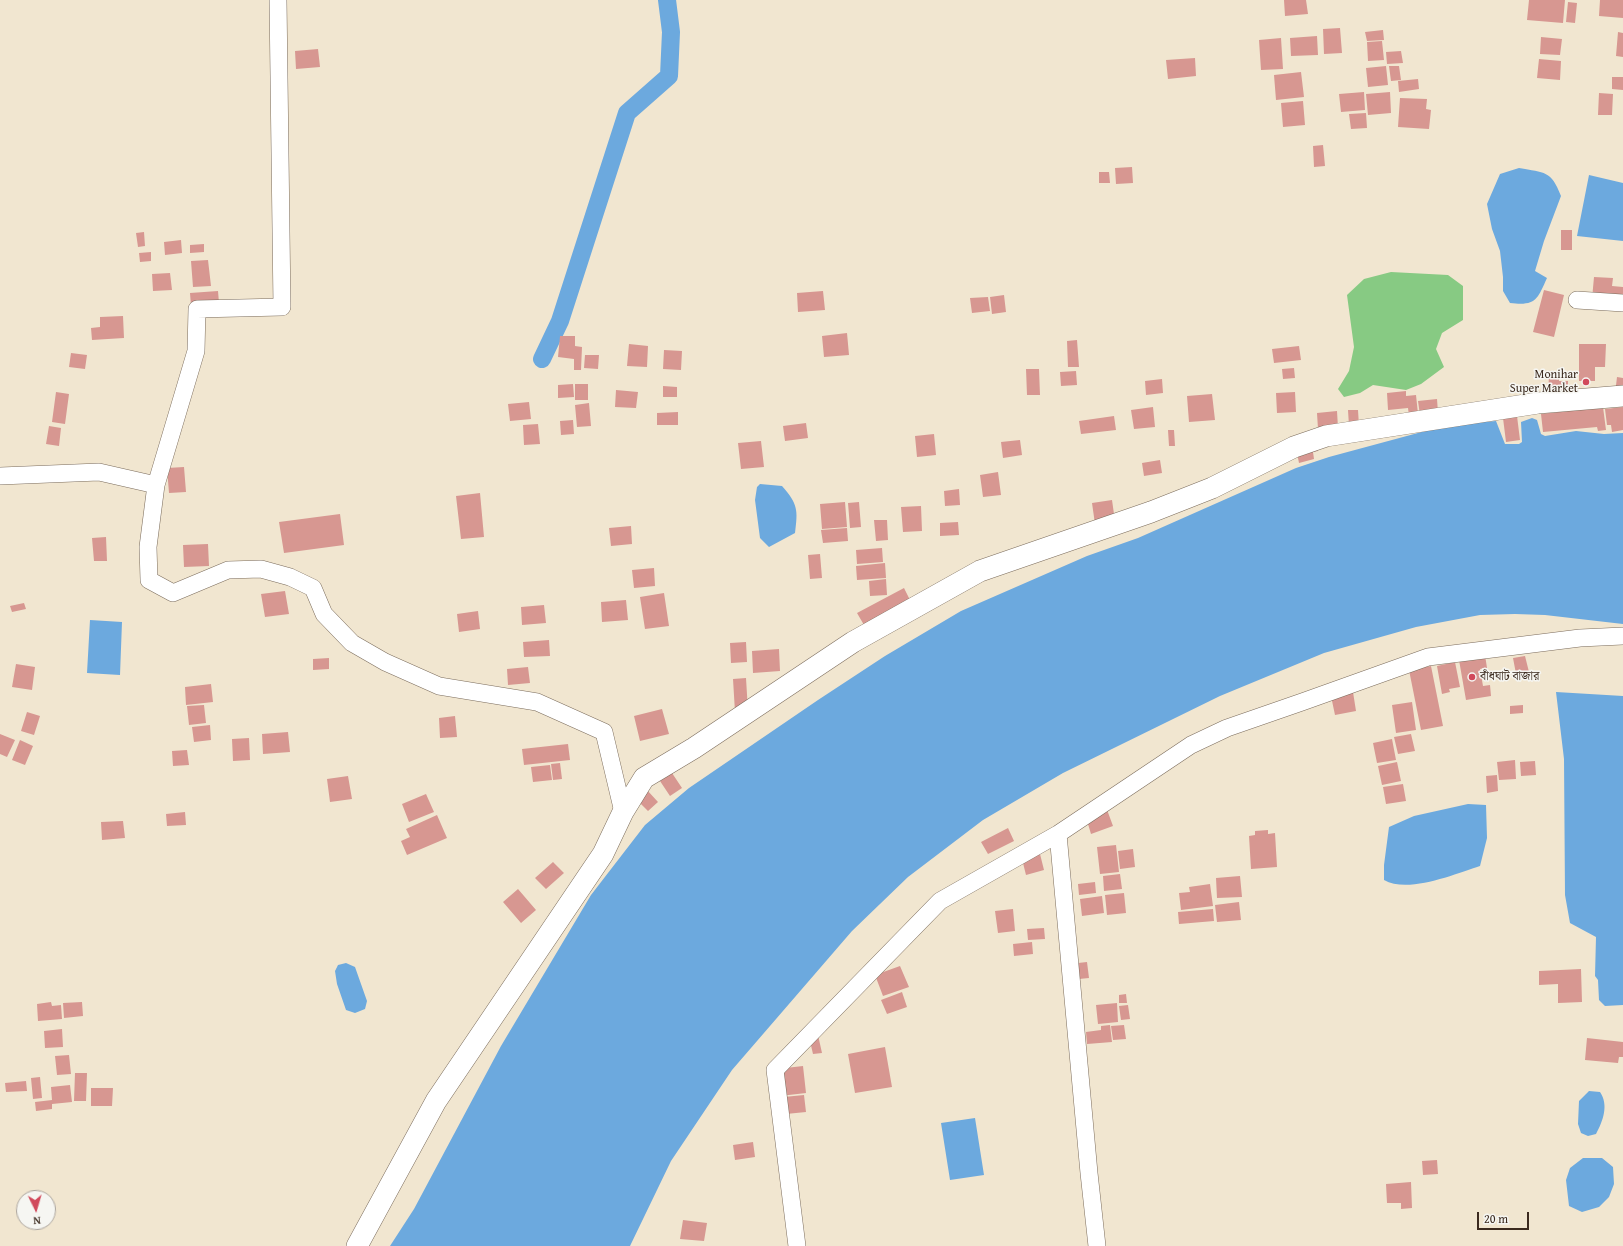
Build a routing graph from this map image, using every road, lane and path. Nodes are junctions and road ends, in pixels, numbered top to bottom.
1 (278, 0) edge
2 (1577, 300) dead end
3 (1623, 303) edge
4 (1623, 396) edge
5 (0, 476) edge
6 (156, 485) junction
7 (1623, 636) edge
8 (623, 812) junction
9 (1058, 834) junction
10 (357, 1246) edge
11 (797, 1246) edge
12 (1097, 1246) edge

1 - 6 street
2 - 3 street
4 - 8 street
5 - 6 street
6 - 8 street
7 - 9 street
8 - 10 street
9 - 11 street
9 - 12 street

